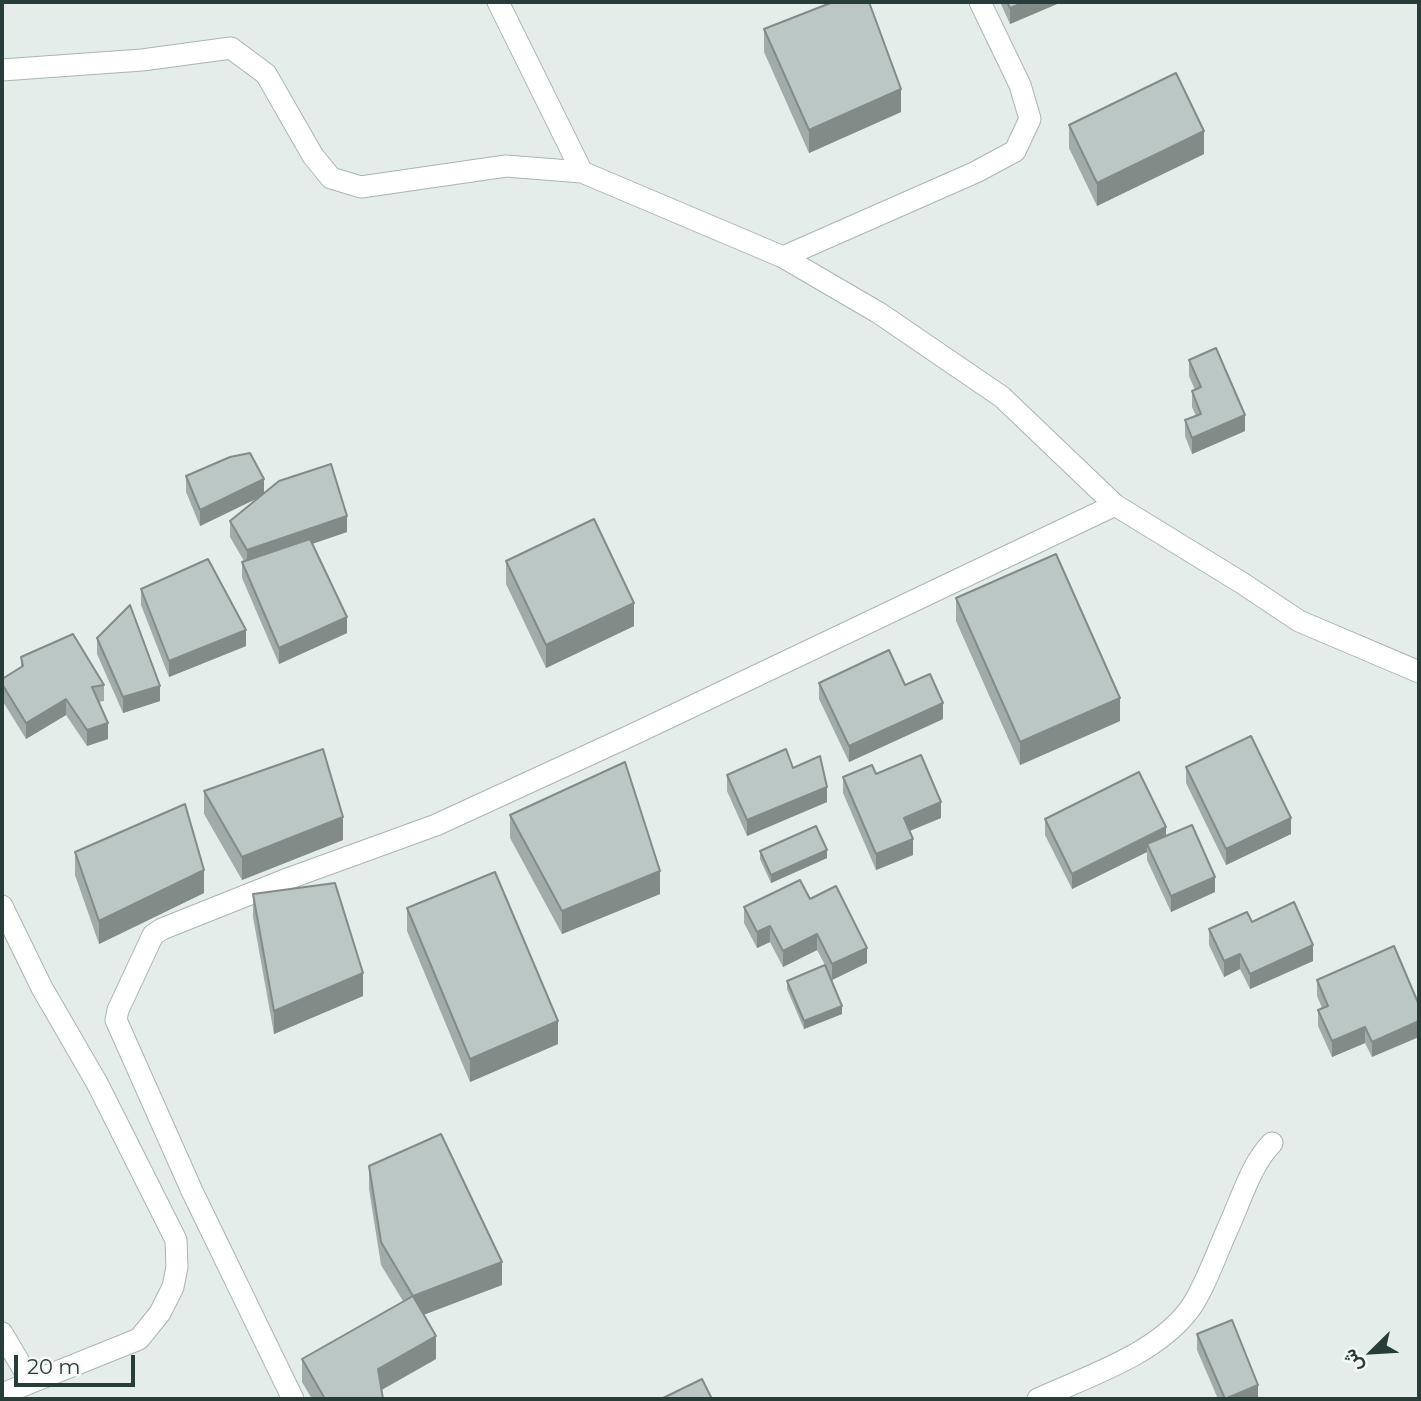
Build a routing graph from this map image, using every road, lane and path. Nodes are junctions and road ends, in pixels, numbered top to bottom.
1 (498, 2) edge
2 (979, 2) edge
3 (2, 70) edge
4 (582, 173) junction
5 (783, 257) junction
6 (1115, 505) junction
7 (1419, 672) edge
8 (2, 906) edge
9 (1272, 1143) dead end
10 (2, 1333) edge
11 (30, 1382) junction
12 (2, 1394) edge
13 (293, 1399) edge
14 (1038, 1399) edge

1 - 4 street
2 - 5 street
3 - 4 street
4 - 5 street
5 - 6 street
6 - 7 street
6 - 13 street
8 - 11 street
9 - 14 street
10 - 11 street
11 - 12 street

